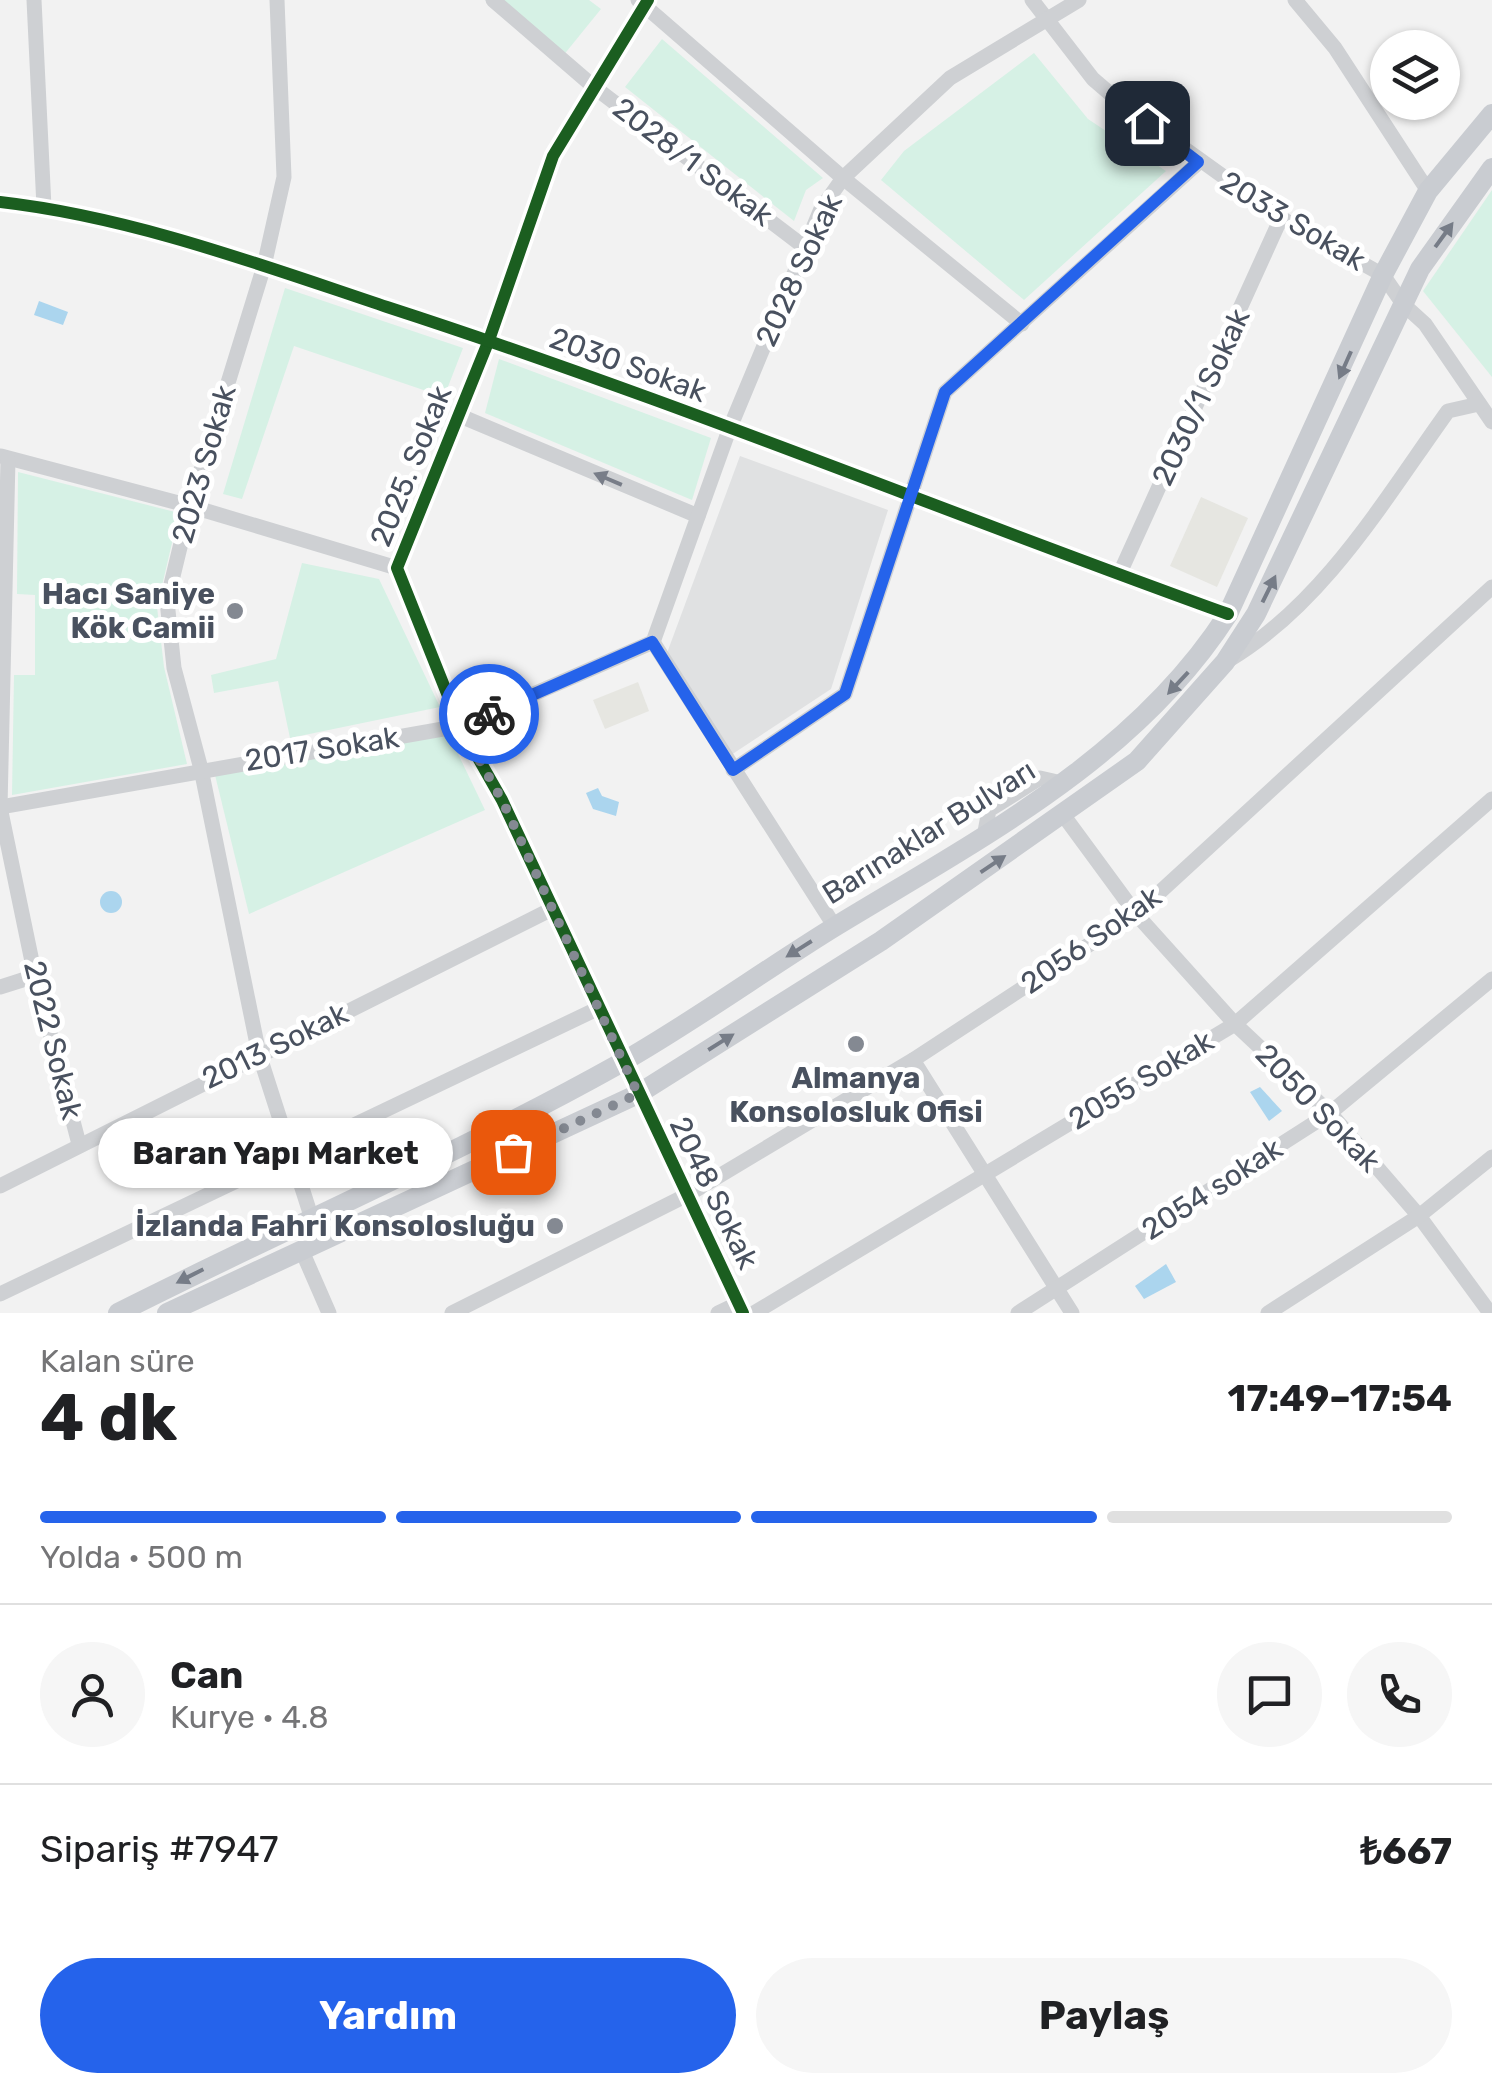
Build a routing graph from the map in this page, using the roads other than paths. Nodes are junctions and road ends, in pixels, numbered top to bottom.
1 (34, 0) edge
2 (277, 0) edge
3 (492, 0) edge
4 (1032, 0) edge
5 (1080, 0) edge
6 (1299, 1) edge
7 (643, 2) edge
8 (1048, 21) junction
9 (594, 87) junction
10 (1492, 114) edge
11 (1198, 162) junction
12 (1492, 168) edge
13 (843, 178) junction
14 (1428, 191) junction
15 (0, 202) edge
16 (44, 207) junction
17 (1282, 218) junction
18 (804, 246) junction
19 (264, 266) junction
20 (1382, 275) junction
21 (1403, 304) junction
22 (1022, 324) junction
23 (489, 340) junction
24 (1488, 414) edge
25 (458, 415) junction
26 (729, 430) junction
27 (4, 457) edge
28 (909, 497) junction
29 (190, 506) junction
30 (698, 516) junction
31 (396, 568) junction
32 (1119, 575) junction
33 (1492, 587) edge
34 (1228, 614) junction
35 (652, 642) junction
36 (1225, 662) junction
37 (460, 726) junction
38 (202, 770) junction
39 (733, 770) junction
40 (1492, 799) edge
41 (0, 807) edge
42 (1064, 816) junction
43 (552, 910) junction
44 (1136, 914) junction
45 (834, 927) junction
46 (35, 976) junction
47 (1492, 979) edge
48 (0, 987) edge
49 (599, 1008) junction
50 (1234, 1024) junction
51 (259, 1054) junction
52 (913, 1060) junction
53 (622, 1062) junction
54 (638, 1094) junction
55 (1330, 1113) junction
56 (79, 1144) junction
57 (1492, 1156) edge
58 (292, 1157) junction
59 (987, 1174) junction
60 (0, 1186) edge
61 (690, 1194) junction
62 (310, 1216) junction
63 (1419, 1216) junction
64 (302, 1251) junction
65 (1058, 1289) junction
66 (0, 1294) edge
67 (741, 1308) edge
68 (118, 1313) edge
69 (168, 1313) edge
70 (329, 1313) edge
71 (452, 1313) edge
72 (718, 1313) edge
73 (754, 1313) edge
74 (1018, 1313) edge
75 (1072, 1313) edge
76 (1268, 1313) edge
77 (1490, 1313) edge

1 - 16 street
2 - 19 street, 2023 Sokak
3 - 9 street, 2028/1 Sokak
4 - 8 street, 2033 Sokak
5 - 8 street, 2028 Sokak
6 - 14 street
7 - 9 street, 2025. Sokak
7 - 13 street
8 - 11 street, 2033 Sokak
8 - 13 street, 2028 Sokak
9 - 18 street, 2028/1 Sokak
9 - 23 street, 2025. Sokak
10 - 14 main road, Barınaklar Bulvarı
11 - 17 street, 2033 Sokak
11 - 22 street
21 -> 12 main road, Barınaklar Bulvarı
13 - 18 street, 2028 Sokak
13 - 22 street
14 - 20 main road, Barınaklar Bulvarı
15 - 16 street, 2030 Sokak
16 - 19 street, 2030 Sokak
17 - 20 street, 2033 Sokak
17 - 32 street, 2030/1 Sokak
18 - 26 street, 2028 Sokak
19 - 23 street, 2030 Sokak
19 - 29 street, 2023 Sokak
20 - 21 street
20 -> 34 main road, Barınaklar Bulvarı
21 - 24 street
36 -> 21 main road, Barınaklar Bulvarı
22 - 28 street
23 - 25 street, 2025. Sokak
23 - 26 street, 2030 Sokak
24 - 36 street
30 -> 25 street
25 - 31 street, 2025. Sokak
26 - 28 street, 2030 Sokak
26 - 30 street, 2028 Sokak
27 - 29 street
27 - 41 street, 2022 Sokak
28 - 32 street, 2030 Sokak
28 - 39 street
29 - 31 street
29 - 38 street, 2023 Sokak
30 - 35 street, 2028 Sokak
31 - 37 street, 2025. Sokak
32 - 34 street, 2030 Sokak
33 - 44 street, 2056 Sokak
34 -> 45 main road, Barınaklar Bulvarı
35 - 37 street, 2017 Sokak
35 - 39 street
36 - 42 main road, Barınaklar Bulvarı
37 - 38 street, 2017 Sokak
37 - 43 street, 2025. Sokak
38 - 41 street, 2017 Sokak
38 - 51 street, 2023 Sokak
39 - 45 street
40 - 50 street, 2055 Sokak
41 - 46 street, 2022 Sokak
42 - 44 street, 2050 Sokak
54 -> 42 main road, Barınaklar Bulvarı
43 - 49 street, 2025. Sokak
43 - 51 street, 2013 Sokak
44 - 50 street, 2050 Sokak
44 - 52 street, 2056 Sokak
45 -> 53 main road, Barınaklar Bulvarı
46 - 48 street
46 - 56 street, 2022 Sokak
47 - 55 street, 2054 sokak
49 - 53 street, 2025. Sokak
49 - 58 street
50 - 55 street, 2050 Sokak
50 - 59 street, 2055 Sokak
51 - 56 street, 2013 Sokak
51 - 58 street, 2023 Sokak
52 - 59 street
52 - 61 street, 2056 Sokak
53 - 54 street, 2048 Sokak
53 - 62 main road, Barınaklar Bulvarı
54 - 61 street, 2048 Sokak
54 - 64 main road, Barınaklar Bulvarı
55 - 63 street, 2050 Sokak
55 - 65 street, 2054 sokak
56 - 60 street, 2013 Sokak
57 - 63 street
58 - 62 street, 2023 Sokak
58 - 66 street
59 - 65 street
59 - 73 street, 2055 Sokak
61 - 67 street, 2048 Sokak
61 - 71 street, 2056 Sokak
62 -> 68 main road, Barınaklar Bulvarı
63 - 76 street
63 - 77 street, 2050 Sokak
64 - 69 main road, Barınaklar Bulvarı
64 - 70 street
65 - 74 street, 2054 sokak
65 - 75 street
67 - 72 street

